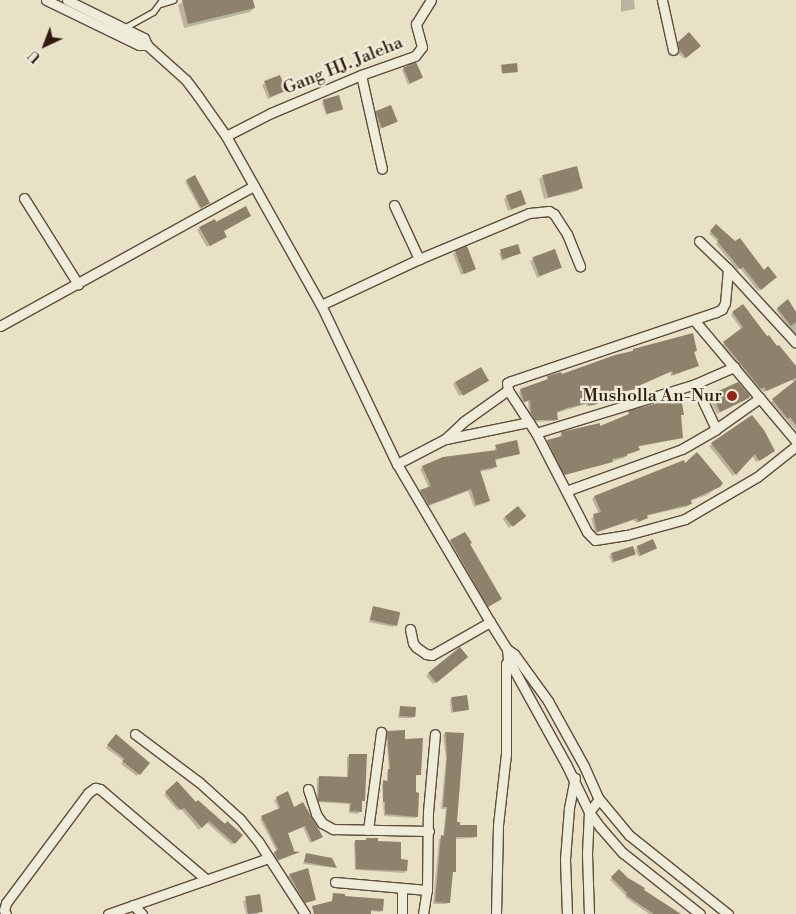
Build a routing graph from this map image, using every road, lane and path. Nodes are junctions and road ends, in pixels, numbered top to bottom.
1 (46, 0) edge
2 (67, 0) edge
3 (173, 0) edge
4 (431, 0) edge
5 (662, 0) edge
6 (161, 2) edge
7 (122, 32) junction
8 (673, 50) dead end
9 (361, 74) junction
10 (226, 136) junction
11 (382, 169) dead end
12 (254, 186) junction
13 (24, 198) dead end
14 (394, 205) dead end
15 (699, 241) dead end
16 (419, 259) junction
17 (580, 267) dead end
18 (728, 269) junction
19 (78, 284) junction
20 (321, 305) junction
21 (694, 320) junction
22 (0, 326) edge
23 (796, 343) edge
24 (734, 367) junction
25 (695, 384) junction
26 (508, 390) junction
27 (760, 398) junction
28 (529, 422) junction
29 (716, 429) junction
30 (536, 433) junction
31 (445, 439) junction
32 (796, 441) edge
33 (796, 446) edge
34 (397, 464) junction
35 (566, 491) junction
36 (490, 622) junction
37 (410, 629) dead end
38 (510, 654) junction
39 (381, 732) dead end
40 (135, 734) dead end
41 (435, 734) dead end
42 (584, 766) junction
43 (574, 779) junction
44 (308, 789) dead end
45 (599, 799) junction
46 (588, 812) junction
47 (368, 830) junction
48 (429, 832) junction
49 (269, 858) junction
50 (207, 880) junction
51 (335, 882) dead end
52 (402, 888) junction
53 (427, 890) junction
54 (133, 905) junction
55 (302, 913) edge
56 (6, 914) edge
57 (108, 914) edge
58 (142, 914) edge
59 (402, 914) edge
60 (424, 914) edge
61 (496, 914) edge
62 (567, 914) edge
63 (590, 914) edge
64 (700, 914) edge
65 (728, 914) edge

1 - 7 street
2 - 7 street
3 - 6 lane
4 - 9 street, Gang HJ. Jaleha
5 - 8 street
6 - 7 lane
7 - 10 street
9 - 10 street, Gang HJ. Jaleha
9 - 11 street
10 - 12 street
12 - 19 street
12 - 20 street
13 - 19 street
14 - 16 street
15 - 18 street
16 - 17 street
16 - 20 street
18 - 21 street
18 - 23 street
19 - 22 street
20 - 34 street
21 - 24 street
21 - 26 street
24 - 25 street
24 - 27 street
25 - 29 street
25 - 30 street
26 - 28 street
26 - 31 street
27 - 29 street
27 - 32 street
28 - 30 street
28 - 31 street
29 - 35 street
30 - 35 street
31 - 34 street
33 - 35 street
34 - 36 street
36 - 37 street
36 - 38 street
38 - 42 street
38 - 43 street
38 - 61 street
39 - 47 street
40 - 49 street
41 - 48 street
42 - 43 street
42 - 45 street
43 - 46 street
43 - 62 street
44 - 47 street
45 - 46 street
45 - 65 street
46 - 63 street
46 - 64 street
47 - 48 street
48 - 53 street
49 - 50 street
49 - 55 street
50 - 54 street
50 - 56 street
51 - 52 street
52 - 53 street
52 - 59 street
53 - 60 street
54 - 57 street
54 - 58 street

